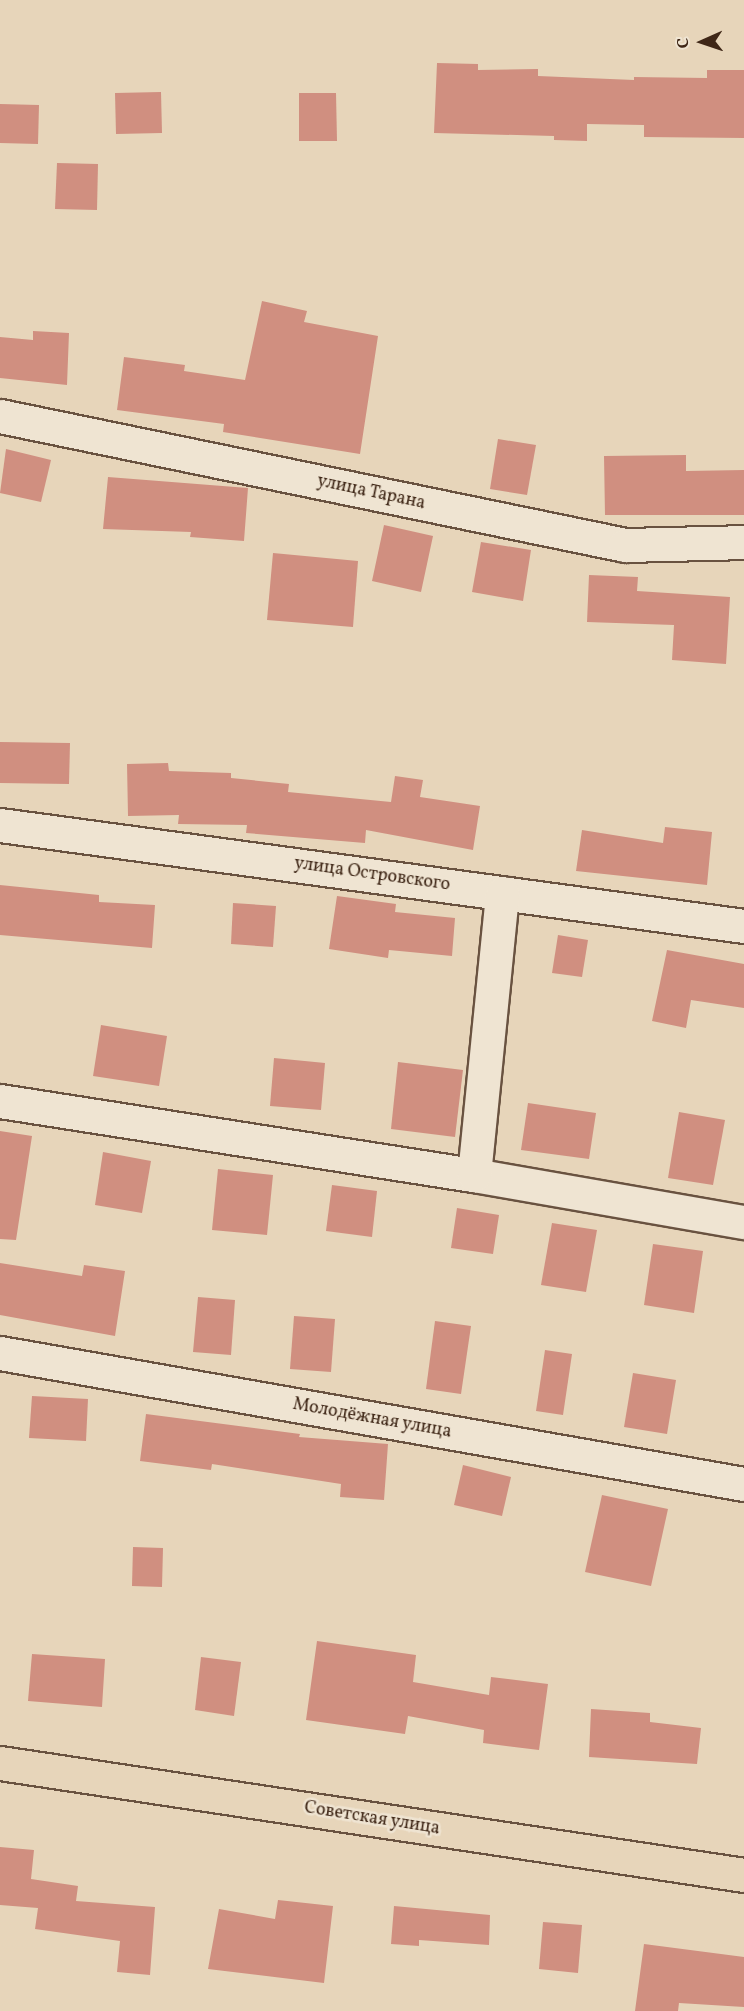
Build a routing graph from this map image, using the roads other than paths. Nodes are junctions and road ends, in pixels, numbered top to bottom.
1 (0, 416) edge
2 (744, 542) edge
3 (0, 825) edge
4 (502, 892) junction
5 (744, 926) edge
6 (0, 1101) edge
7 (474, 1175) junction
8 (744, 1222) edge
9 (0, 1353) edge
10 (744, 1484) edge
11 (0, 1763) edge
12 (744, 1875) edge

1 - 2 street, улица Тарана
3 - 4 street, улица Островского
4 - 5 street, улица Островского
4 - 7 street
6 - 7 street
7 - 8 street
9 - 10 street, Молодёжная улица
11 - 12 main road, Советская улица

